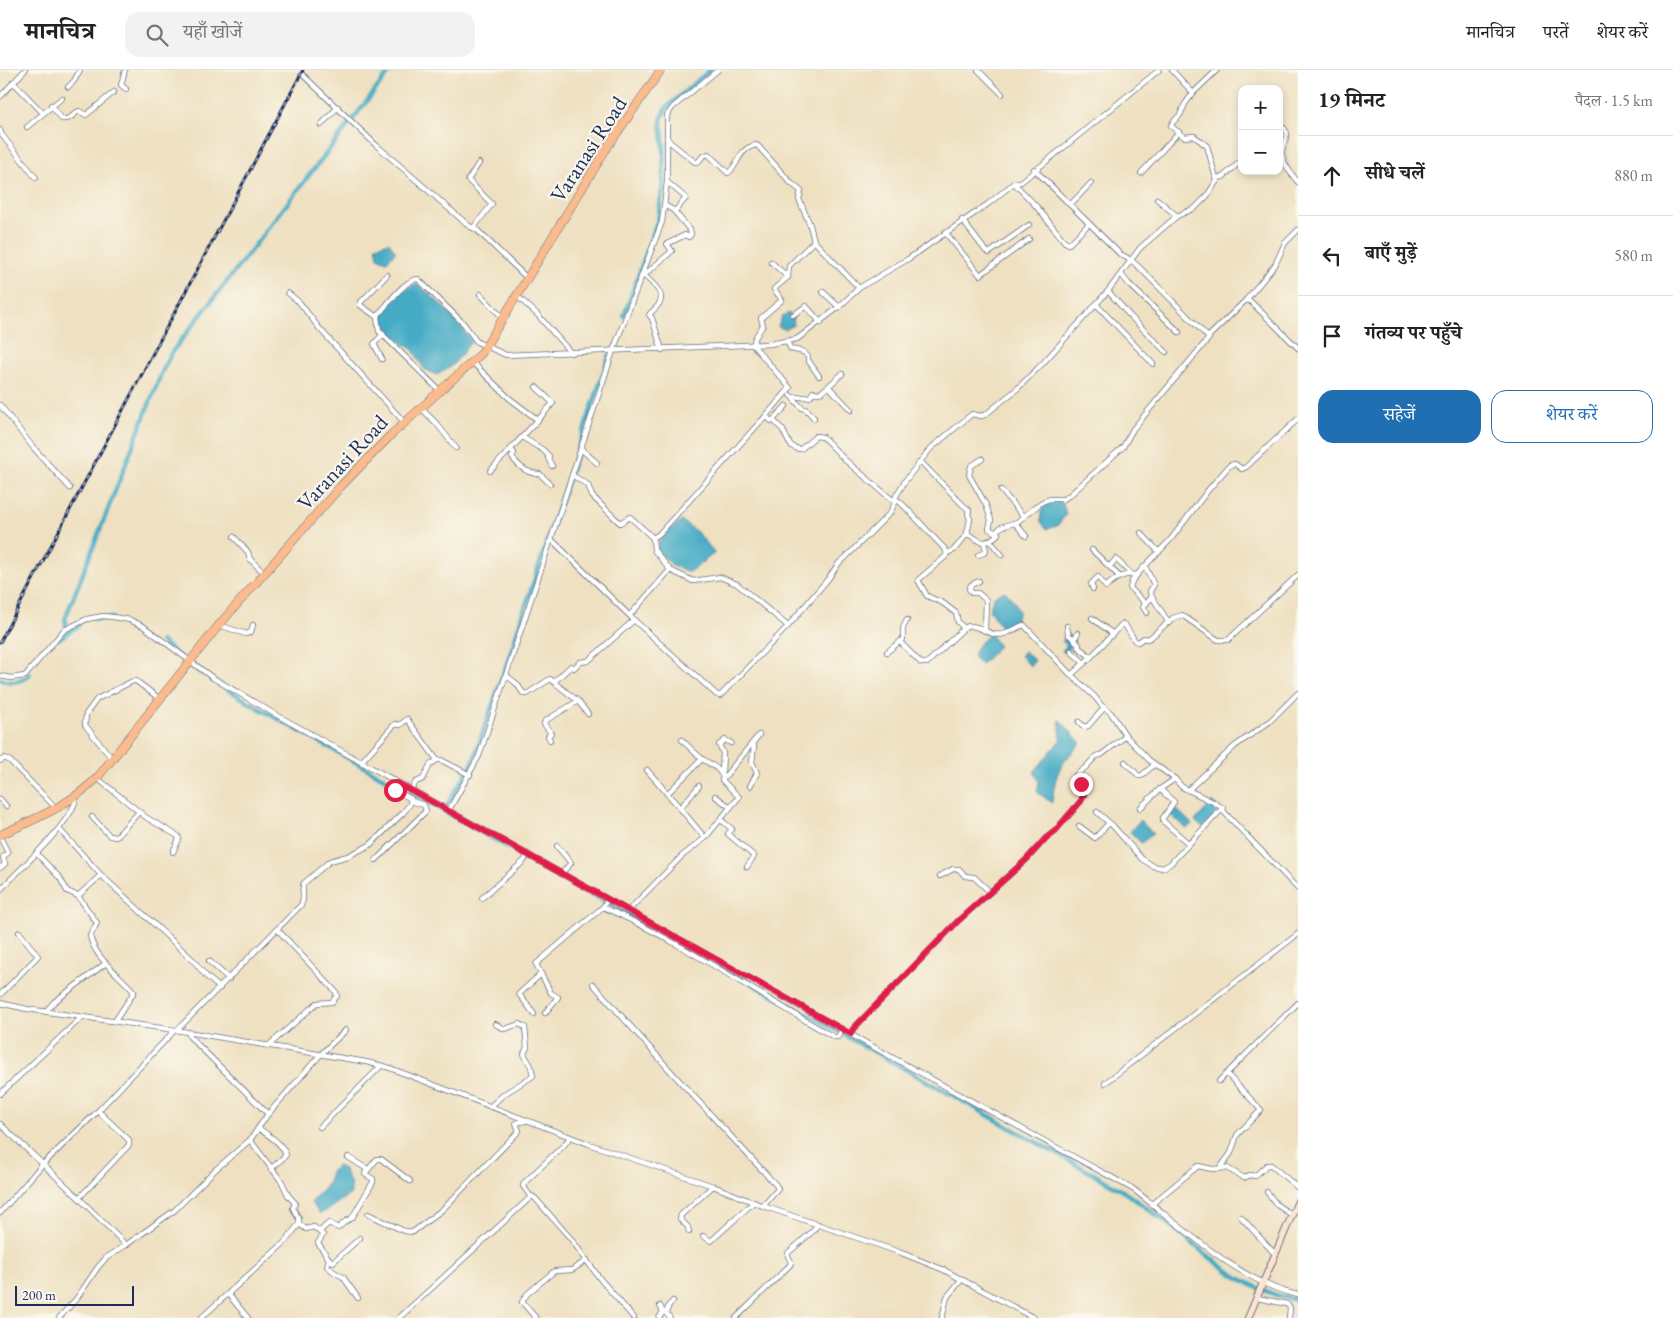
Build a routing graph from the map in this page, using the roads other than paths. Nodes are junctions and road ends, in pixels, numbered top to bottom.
1 (25, 70) edge
2 (80, 70) edge
3 (125, 70) edge
4 (662, 70) edge
5 (718, 70) edge
6 (978, 70) edge
7 (1159, 70) edge
8 (1172, 70) edge
9 (1217, 70) edge
10 (303, 75) dead end
11 (14, 82) junction
12 (68, 87) dead end
13 (126, 89) dead end
14 (114, 92) dead end
15 (1193, 93) junction
16 (1002, 94) dead end
17 (0, 97) edge
18 (62, 98) dead end
19 (52, 105) junction
20 (338, 107) junction
21 (44, 113) junction
22 (321, 125) dead end
23 (27, 127) dead end
24 (1283, 128) edge
25 (0, 130) edge
26 (1179, 132) junction
27 (666, 138) junction
28 (479, 163) dead end
29 (1238, 164) edge
30 (1034, 169) junction
31 (1141, 173) dead end
32 (36, 178) dead end
33 (1218, 179) junction
34 (667, 182) junction
35 (1298, 182) edge
36 (1091, 183) dead end
37 (1014, 184) junction
38 (1157, 199) dead end
39 (664, 205) junction
40 (1070, 205) junction
41 (674, 211) junction
42 (1177, 216) junction
43 (962, 220) junction
44 (1089, 224) junction
45 (1029, 225) dead end
46 (474, 227) junction
47 (1298, 230) edge
48 (945, 232) junction
49 (1029, 239) dead end
50 (814, 241) junction
51 (1131, 260) junction
52 (771, 262) dead end
53 (1121, 274) junction
54 (386, 275) dead end
55 (642, 277) junction
56 (788, 277) junction
57 (528, 279) junction
58 (859, 288) junction
59 (1108, 291) junction
60 (823, 292) dead end
61 (288, 293) dead end
62 (480, 294) dead end
63 (517, 296) junction
64 (1246, 300) junction
65 (1096, 304) junction
66 (840, 307) junction
67 (793, 315) dead end
68 (377, 317) junction
69 (504, 319) junction
70 (821, 323) junction
71 (1179, 332) dead end
72 (383, 334) junction
73 (1209, 338) junction
74 (787, 342) junction
75 (753, 344) junction
76 (488, 346) junction
77 (1298, 348) edge
78 (662, 350) junction
79 (611, 351) junction
80 (1166, 352) dead end
81 (571, 353) junction
82 (382, 359) dead end
83 (472, 362) junction
84 (1153, 364) dead end
85 (842, 374) dead end
86 (819, 376) dead end
87 (536, 387) dead end
88 (829, 387) junction
89 (440, 390) junction
90 (787, 392) junction
91 (793, 397) junction
92 (0, 405) edge
93 (786, 406) dead end
94 (420, 407) junction
95 (851, 410) dead end
96 (763, 418) junction
97 (814, 418) dead end
98 (1298, 419) edge
99 (538, 420) junction
100 (773, 420) junction
101 (404, 422) junction
102 (522, 437) junction
103 (456, 448) dead end
104 (511, 449) junction
105 (582, 450) junction
106 (982, 459) dead end
107 (921, 462) junction
108 (596, 463) dead end
109 (552, 466) dead end
110 (490, 471) dead end
111 (572, 476) junction
112 (550, 484) dead end
113 (70, 488) dead end
114 (1001, 490) dead end
115 (896, 501) junction
116 (1024, 516) junction
117 (1015, 523) junction
118 (1141, 533) dead end
119 (967, 534) junction
120 (998, 534) junction
121 (1026, 536) dead end
122 (234, 537) dead end
123 (653, 538) junction
124 (551, 539) junction
125 (987, 542) junction
126 (1092, 550) dead end
127 (1159, 552) junction
128 (947, 553) junction
129 (978, 555) dead end
130 (1002, 555) dead end
131 (1110, 566) junction
132 (1145, 566) junction
133 (670, 570) junction
134 (265, 574) junction
135 (1134, 575) junction
136 (1298, 576) edge
137 (1120, 577) junction
138 (979, 581) dead end
139 (1093, 589) dead end
140 (1152, 597) junction
141 (1146, 604) junction
142 (1147, 613) dead end
143 (630, 615) junction
144 (1092, 618) dead end
145 (634, 620) junction
146 (907, 620) dead end
147 (1169, 622) junction
148 (219, 625) junction
149 (253, 626) dead end
150 (788, 626) junction
151 (1067, 626) dead end
152 (964, 628) junction
153 (985, 631) junction
154 (1078, 633) dead end
155 (1113, 634) junction
156 (1075, 640) junction
157 (900, 642) junction
158 (1071, 651) dead end
159 (887, 652) dead end
160 (1091, 657) junction
161 (188, 663) junction
162 (1084, 663) junction
163 (506, 675) junction
164 (1071, 675) junction
165 (0, 676) edge
166 (555, 681) junction
167 (1298, 693) edge
168 (160, 699) junction
169 (578, 701) junction
170 (1104, 708) junction
171 (588, 714) dead end
172 (1079, 722) dead end
173 (759, 735) dead end
174 (1126, 736) junction
175 (550, 740) dead end
176 (682, 740) dead end
177 (753, 742) junction
178 (731, 743) dead end
179 (702, 759) junction
180 (113, 760) junction
181 (437, 760) junction
182 (0, 761) edge
183 (361, 762) junction
184 (1125, 762) dead end
185 (1154, 765) junction
186 (647, 770) dead end
187 (467, 773) junction
188 (722, 773) junction
189 (97, 778) junction
190 (723, 778) junction
191 (1175, 779) junction
192 (396, 785) junction
193 (699, 786) dead end
194 (750, 786) dead end
195 (1160, 789) junction
196 (411, 790) junction
197 (1188, 790) junction
198 (667, 794) junction
199 (76, 796) junction
200 (715, 796) dead end
201 (0, 799) edge
202 (411, 800) junction
203 (6, 806) dead end
204 (730, 807) junction
205 (56, 808) junction
206 (680, 808) junction
207 (1140, 808) dead end
208 (1223, 808) junction
209 (446, 809) junction
210 (139, 812) junction
211 (1097, 812) dead end
212 (92, 817) dead end
213 (722, 820) junction
214 (1109, 824) junction
215 (1079, 826) dead end
216 (59, 829) junction
217 (0, 836) edge
218 (705, 838) junction
219 (1189, 844) junction
220 (557, 846) dead end
221 (173, 852) dead end
222 (36, 853) junction
223 (526, 857) junction
224 (376, 860) dead end
225 (747, 867) dead end
226 (0, 868) edge
227 (561, 874) junction
228 (101, 875) junction
229 (940, 876) dead end
230 (1298, 889) edge
231 (0, 890) edge
232 (990, 892) junction
233 (78, 896) junction
234 (482, 898) dead end
235 (607, 900) junction
236 (603, 907) junction
237 (628, 910) junction
238 (277, 929) junction
239 (19, 932) dead end
240 (1298, 934) edge
241 (209, 961) dead end
242 (106, 963) junction
243 (541, 974) junction
244 (229, 979) junction
245 (593, 984) dead end
246 (220, 988) junction
247 (0, 995) edge
248 (0, 1003) edge
249 (1298, 1003) edge
250 (46, 1011) junction
251 (544, 1013) dead end
252 (534, 1014) dead end
253 (82, 1017) junction
254 (115, 1021) junction
255 (495, 1024) dead end
256 (176, 1030) junction
257 (346, 1030) dead end
258 (188, 1032) junction
259 (840, 1033) junction
260 (851, 1034) junction
261 (268, 1046) junction
262 (321, 1054) junction
263 (381, 1066) junction
264 (1227, 1074) junction
265 (1219, 1081) dead end
266 (1106, 1083) dead end
267 (0, 1094) edge
268 (490, 1107) junction
269 (98, 1111) junction
270 (268, 1114) junction
271 (527, 1121) junction
272 (0, 1124) edge
273 (320, 1127) dead end
274 (258, 1128) junction
275 (570, 1137) junction
276 (250, 1140) junction
277 (348, 1157) dead end
278 (42, 1165) junction
279 (1220, 1168) junction
280 (271, 1169) junction
281 (365, 1174) junction
282 (410, 1181) dead end
283 (713, 1186) junction
284 (1298, 1188) edge
285 (1268, 1192) dead end
286 (531, 1197) junction
287 (79, 1198) junction
288 (1298, 1201) edge
289 (754, 1202) junction
290 (1152, 1204) junction
291 (763, 1206) junction
292 (0, 1213) edge
293 (368, 1214) dead end
294 (1292, 1214) junction
295 (1241, 1217) dead end
296 (299, 1224) junction
297 (818, 1224) junction
298 (320, 1231) junction
299 (689, 1232) dead end
300 (702, 1236) dead end
301 (360, 1238) dead end
302 (126, 1245) junction
303 (1275, 1254) junction
304 (329, 1259) junction
305 (587, 1260) junction
306 (962, 1279) junction
307 (1259, 1290) junction
308 (228, 1294) junction
309 (1298, 1295) edge
310 (358, 1298) dead end
311 (673, 1301) dead end
312 (660, 1306) dead end
313 (59, 1318) edge
314 (200, 1318) edge
315 (248, 1318) edge
316 (399, 1318) edge
317 (536, 1318) edge
318 (634, 1318) edge
319 (659, 1318) edge
320 (670, 1318) edge
321 (736, 1318) edge
322 (942, 1318) edge
323 (1034, 1318) edge
324 (1248, 1318) edge
325 (1289, 1318) edge

1 - 11 street
2 - 12 street
3 - 13 street
4 - 57 highway, Varanasi Road
5 - 27 street
6 - 16 street
7 - 30 street
8 - 15 street
9 - 15 street
10 - 20 street
11 - 17 street
11 - 21 street
14 - 19 street
15 - 26 street
18 - 19 street
19 - 21 street
20 - 22 street
20 - 46 street
21 - 23 street
24 - 35 street
25 - 32 street
26 - 31 street
26 - 33 street
27 - 34 street
27 - 50 street
28 - 46 street
29 - 33 street
30 - 37 street
30 - 40 street
33 - 42 street
34 - 39 street
34 - 41 street
36 - 40 street
37 - 43 street
37 - 44 street
38 - 42 street
39 - 41 street
39 - 55 street
40 - 44 street
41 - 55 street
42 - 51 street
43 - 45 street
43 - 48 street
44 - 51 street
46 - 57 street
47 - 64 street
48 - 49 street
48 - 58 street
50 - 56 street
50 - 58 street
51 - 53 street
51 - 73 street
52 - 56 street
53 - 59 street
53 - 71 street
54 - 68 street
55 - 78 street
55 - 79 street
56 - 75 street
57 - 63 highway, Varanasi Road
58 - 66 street
59 - 65 street
59 - 80 street
60 - 66 street
61 - 101 street
62 - 69 street
63 - 69 highway, Varanasi Road
63 - 81 street
64 - 73 street
64 - 77 street
65 - 84 street
65 - 107 street
66 - 70 street
67 - 70 street
68 - 72 street
68 - 76 street
69 - 76 highway, Varanasi Road
70 - 74 street
72 - 82 street
72 - 89 street
73 - 116 street
74 - 75 street
74 - 86 street
75 - 78 street
75 - 90 street
76 - 81 street
76 - 83 highway, Varanasi Road
78 - 79 street
79 - 81 street
79 - 105 street
83 - 89 highway, Varanasi Road
83 - 99 street
85 - 88 street
87 - 99 street
88 - 91 street
88 - 95 street
89 - 94 highway, Varanasi Road
90 - 91 street
90 - 96 street
91 - 97 street
92 - 113 street
93 - 100 street
94 - 101 highway, Varanasi Road
94 - 103 street
96 - 100 street
96 - 123 street
98 - 127 street
99 - 102 street
100 - 115 street
101 - 134 highway, Varanasi Road
102 - 104 street
102 - 109 street
104 - 110 street
104 - 112 street
105 - 108 street
105 - 111 street
106 - 120 street
107 - 115 street
107 - 119 street
111 - 123 street
111 - 124 street
114 - 116 street
115 - 128 street
115 - 150 street
116 - 117 street
117 - 120 street
117 - 121 street
118 - 127 street
119 - 125 street
119 - 128 street
120 - 125 street
122 - 134 street
123 - 133 street
124 - 143 street
124 - 163 street
125 - 129 street
125 - 130 street
126 - 131 street
127 - 132 street
128 - 152 street
131 - 135 street
131 - 137 street
132 - 135 street
132 - 140 street
133 - 143 street
133 - 150 street
134 - 148 highway, Varanasi Road
135 - 137 street
135 - 141 street
136 - 147 street
137 - 139 street
138 - 153 street
140 - 141 street
140 - 147 street
141 - 142 street
143 - 145 street
144 - 155 street
145 - 150 street
145 - 166 street
146 - 157 street
147 - 155 street
148 - 149 street
148 - 161 highway, Varanasi Road
151 - 156 street
152 - 153 street
152 - 157 street
153 - 164 street
154 - 156 street
155 - 160 street
156 - 160 street
157 - 159 street
158 - 162 street
160 - 162 street
161 - 165 street
161 - 168 highway, Varanasi Road
161 - 183 street
162 - 164 street
163 - 166 street
163 - 187 street
164 - 170 street
166 - 169 street
167 - 197 street
168 - 180 highway, Varanasi Road
168 - 180 street
169 - 171 street
169 - 175 street
170 - 172 street
170 - 174 street
173 - 177 street
174 - 185 street
174 - 232 street
176 - 179 street
177 - 190 street
177 - 194 street
178 - 188 street
179 - 188 street
179 - 198 street
180 - 189 highway, Varanasi Road
181 - 183 street
181 - 187 street
181 - 196 street
182 - 205 street
183 - 192 street
184 - 185 street
185 - 191 street
186 - 198 street
187 - 209 street
188 - 190 street
189 - 199 highway, Varanasi Road
189 - 210 street
190 - 204 street
191 - 195 street
191 - 197 street
192 - 196 street
192 - 202 street
193 - 206 street
195 - 207 street
195 - 219 street
196 - 209 street
197 - 208 street
198 - 206 street
199 - 205 highway, Varanasi Road
199 - 216 street
200 - 204 street
201 - 203 street
202 - 224 street
202 - 238 street
204 - 213 street
205 - 217 highway, Varanasi Road
206 - 218 street
208 - 219 street
208 - 230 street
209 - 223 street
210 - 212 street
210 - 221 street
211 - 214 street
213 - 218 street
213 - 225 street
214 - 215 street
214 - 219 street
216 - 222 street
216 - 228 street
217 - 226 street
218 - 237 street
220 - 227 street
222 - 231 street
222 - 233 street
223 - 227 street
223 - 234 street
227 - 235 street
228 - 233 street
228 - 246 street
229 - 232 street
232 - 260 street
233 - 242 street
235 - 236 street
235 - 237 street
236 - 243 street
236 - 259 street
237 - 259 street
238 - 244 street
238 - 261 street
239 - 247 street
240 - 266 street
241 - 244 street
242 - 250 street
242 - 254 street
243 - 251 street
243 - 252 street
244 - 246 street
245 - 291 street
246 - 256 street
248 - 250 street
249 - 264 street
250 - 253 street
253 - 254 street
253 - 267 street
254 - 256 street
255 - 268 street
256 - 258 street
256 - 269 street
257 - 262 street
258 - 261 street
258 - 270 street
259 - 260 street
260 - 290 street
261 - 262 street
262 - 263 street
262 - 270 street
263 - 268 street
263 - 273 street
264 - 265 street
264 - 279 street
268 - 271 street
269 - 278 street
269 - 287 street
270 - 274 street
271 - 275 street
271 - 293 street
272 - 278 street
274 - 276 street
274 - 280 street
275 - 283 street
275 - 286 street
276 - 280 street
276 - 302 street
277 - 281 street
278 - 287 street
278 - 292 street
279 - 284 street
279 - 290 street
280 - 296 street
281 - 282 street
281 - 298 street
283 - 289 street
283 - 299 street
285 - 294 street
286 - 305 street
286 - 316 street
287 - 302 street
288 - 294 street
289 - 291 street
289 - 300 street
290 - 307 street
291 - 297 street
294 - 303 street
295 - 303 street
296 - 298 street
296 - 308 street
297 - 306 street
297 - 321 street
298 - 304 street
301 - 304 street
302 - 313 street
303 - 307 street
304 - 310 street
305 - 317 street
305 - 318 street
306 - 322 street
306 - 323 street
307 - 309 street
307 - 324 street
307 - 325 street
308 - 314 street
308 - 315 street
311 - 320 street
312 - 319 street

